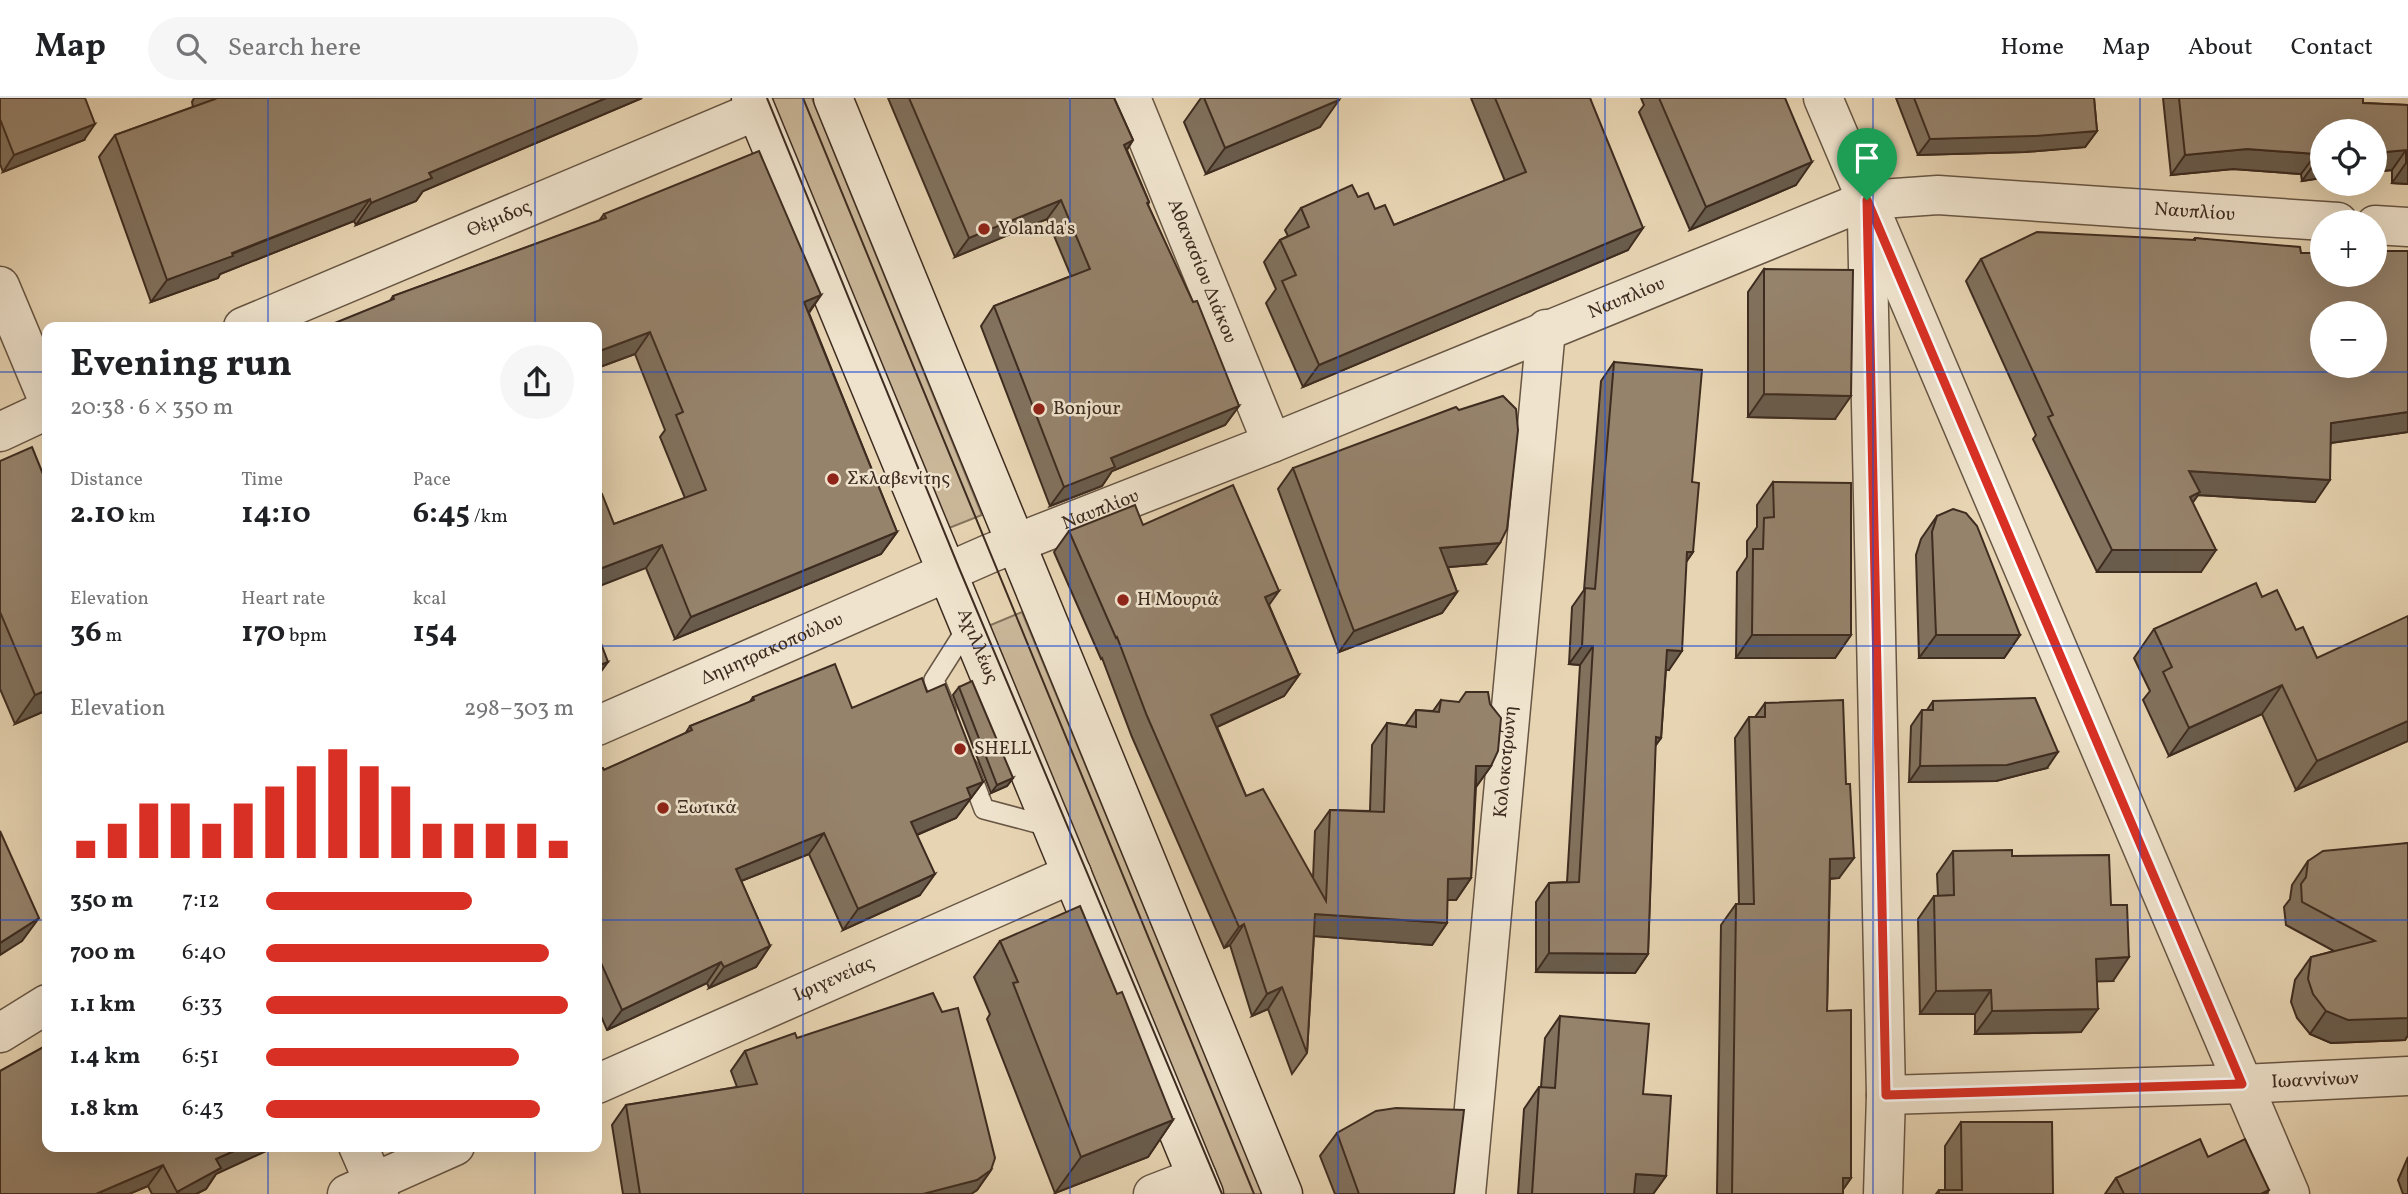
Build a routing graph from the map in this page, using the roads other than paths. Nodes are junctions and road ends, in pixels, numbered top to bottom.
1 (833, 98) edge
2 (1131, 98) edge
3 (1824, 98) edge
4 (753, 104) edge
5 (1867, 200) junction
6 (2310, 220) edge
7 (2387, 226) edge
8 (2408, 227) edge
9 (0, 286) edge
10 (254, 322) edge
11 (1546, 329) junction
12 (42, 386) edge
13 (42, 412) edge
14 (0, 432) edge
15 (1272, 443) junction
16 (1016, 543) junction
17 (947, 573) junction
18 (969, 625) junction
19 (602, 724) edge
20 (1052, 827) junction
21 (1072, 874) junction
22 (42, 1007) edge
23 (0, 1033) edge
24 (2408, 1076) edge
25 (602, 1082) edge
26 (2242, 1084) junction
27 (1886, 1095) junction
28 (359, 1152) edge
29 (443, 1152) edge
30 (1200, 1186) edge
31 (367, 1190) edge
32 (1153, 1194) edge
33 (1283, 1194) edge
34 (1466, 1194) edge
35 (1883, 1194) edge
36 (2290, 1194) edge

1 - 16 street
2 - 15 street, Αθανασίου Διάκου
3 - 5 street
4 - 10 street, Θέμιδος
4 - 17 street, Αχιλλέως
5 - 6 street, Ναυπλίου
5 - 11 street, Ναυπλίου
5 - 26 street
5 - 27 street
7 - 8 street
9 - 12 street
11 - 15 street, Ναυπλίου
11 - 34 street, Κολοκοτρώνη
13 - 14 street
15 - 16 street, Ναυπλίου
16 - 17 street, Ναυπλίου
16 - 33 street
17 - 18 street, Αχιλλέως
17 - 19 street, Δημητρακοπούλου
18 - 20 street, Αχιλλέως
18 - 20 lane
20 - 21 street, Αχιλλέως
21 - 25 street, Ιφιγενείας
21 - 30 street, Αχιλλέως
22 - 23 street
24 - 26 street, Ιωαννίνων
26 - 27 street, Ιωαννίνων
26 - 36 street
27 - 35 street
28 - 31 street
29 - 31 street
30 - 32 street

